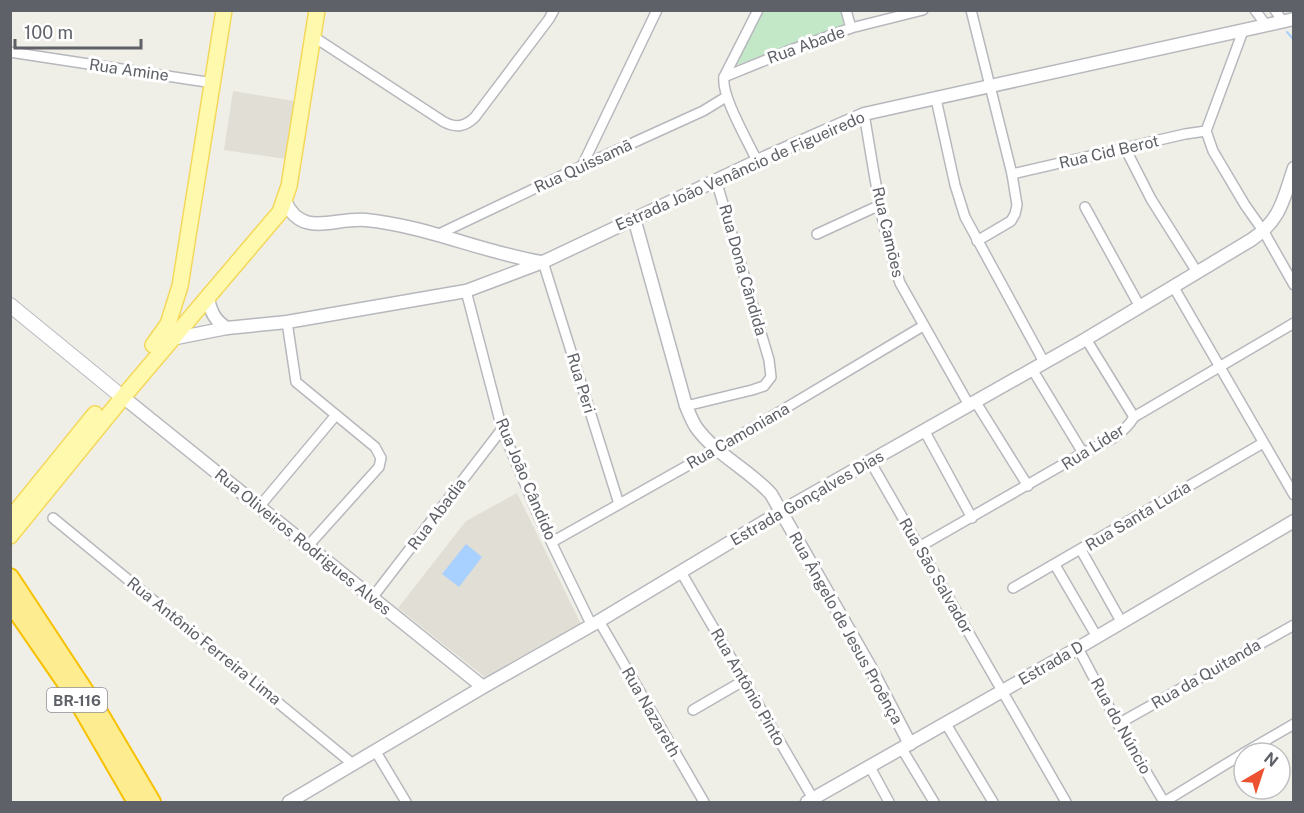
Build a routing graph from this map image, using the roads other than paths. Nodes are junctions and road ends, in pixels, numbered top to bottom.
1 (224, 10) edge
2 (317, 10) edge
3 (554, 10) edge
4 (657, 10) edge
5 (758, 10) edge
6 (846, 10) edge
7 (923, 10) edge
8 (971, 10) edge
9 (1255, 10) edge
10 (1275, 10) edge
11 (1288, 20) edge
12 (1266, 26) junction
13 (851, 28) junction
14 (1243, 31) junction
15 (314, 37) junction
16 (10, 52) edge
17 (724, 77) junction
18 (213, 83) junction
19 (989, 86) junction
20 (726, 97) junction
21 (936, 99) junction
22 (864, 114) junction
23 (1206, 131) junction
24 (1125, 148) junction
25 (757, 161) junction
26 (582, 166) junction
27 (1293, 168) edge
28 (1012, 174) junction
29 (716, 180) junction
30 (285, 201) junction
31 (880, 205) junction
32 (1085, 207) dead end
33 (634, 218) junction
34 (1264, 232) junction
35 (439, 234) junction
36 (817, 234) dead end
37 (977, 241) junction
38 (543, 262) junction
39 (1197, 272) junction
40 (1293, 285) edge
41 (1173, 286) junction
42 (466, 291) junction
43 (178, 292) junction
44 (205, 302) junction
45 (10, 305) edge
46 (1139, 305) junction
47 (287, 322) junction
48 (1293, 323) edge
49 (923, 326) junction
50 (227, 328) junction
51 (167, 336) junction
52 (1086, 339) junction
53 (1044, 362) junction
54 (1219, 367) junction
55 (1032, 369) junction
56 (119, 394) junction
57 (972, 403) junction
58 (686, 406) junction
59 (336, 415) junction
60 (1134, 417) junction
61 (502, 429) junction
62 (924, 430) junction
63 (1263, 443) junction
64 (717, 449) junction
65 (1083, 453) junction
66 (870, 461) junction
67 (1028, 486) junction
68 (1293, 495) edge
69 (31, 501) junction
70 (619, 504) junction
71 (259, 507) junction
72 (782, 511) junction
73 (53, 518) dead end
74 (972, 518) junction
75 (10, 519) edge
76 (1293, 521) edge
77 (10, 536) edge
78 (552, 542) junction
79 (308, 546) junction
80 (919, 548) junction
81 (1081, 550) junction
82 (1055, 564) junction
83 (681, 572) junction
84 (10, 577) edge
85 (1013, 588) dead end
86 (372, 598) junction
87 (10, 602) edge
88 (595, 623) junction
89 (1122, 623) junction
90 (1293, 625) edge
91 (1097, 637) junction
92 (1078, 648) junction
93 (743, 681) junction
94 (483, 687) junction
95 (1003, 691) junction
96 (693, 710) dead end
97 (946, 724) junction
98 (1118, 724) junction
99 (1293, 724) edge
100 (1264, 741) edge
101 (906, 747) junction
102 (376, 752) junction
103 (1232, 760) edge
104 (354, 765) junction
105 (870, 767) junction
106 (294, 801) edge
107 (812, 801) edge
108 (136, 802) edge
109 (152, 802) edge
110 (406, 802) edge
111 (704, 802) edge
112 (889, 802) edge
113 (934, 802) edge
114 (993, 802) edge
115 (1066, 802) edge
116 (1164, 802) edge

1 - 18 main road
2 - 15 main road
3 - 15 street
4 - 26 street
5 - 17 street
6 - 13 street
7 - 13 street, Rua Abade
8 - 19 street
9 - 12 street
10 - 11 street
11 - 12 street, Estrada João Venâncio de Figueiredo
12 - 14 street, Estrada João Venâncio de Figueiredo
13 - 17 street, Rua Abade
14 - 19 street, Estrada João Venâncio de Figueiredo
14 - 23 street
15 - 30 main road
16 - 18 street, Rua Amine
17 - 20 street
18 - 43 main road
19 - 21 street, Estrada João Venâncio de Figueiredo
19 - 28 street
20 - 25 street
20 - 26 street, Rua Quissamã
21 - 22 street, Estrada João Venâncio de Figueiredo
21 - 37 street
22 - 25 street, Estrada João Venâncio de Figueiredo
22 - 31 street, Rua Camões
23 - 24 street, Rua Cid Berot
23 - 34 street
24 - 28 street, Rua Cid Berot
24 - 39 street
25 - 29 street, Estrada João Venâncio de Figueiredo
26 - 35 street, Rua Quissamã
27 - 34 street, Estrada Gonçalves Dias
28 - 37 street
29 - 33 street, Estrada João Venâncio de Figueiredo
29 - 58 street, Rua Dona Cândida
30 - 35 street
30 - 44 main road
31 - 36 street
31 - 49 street, Rua Camões
32 - 46 street
33 - 38 street, Estrada João Venâncio de Figueiredo
33 - 58 street, Rua Ângelo de Jesus Proênça
34 - 39 street, Estrada Gonçalves Dias
34 - 40 street
35 - 38 street
37 - 53 street
38 - 42 street, Estrada João Venâncio de Figueiredo
38 - 70 street, Rua Peri
39 - 41 street, Estrada Gonçalves Dias
41 - 46 street, Estrada Gonçalves Dias
41 - 54 street
42 - 47 street, Estrada João Venâncio de Figueiredo
42 - 61 street, Rua João Cândido
43 - 44 main road
43 - 51 main road
44 - 50 street
44 - 51 main road
45 - 56 main road, Rua Oliveiros Rodrigues Alves
46 - 52 street, Estrada Gonçalves Dias
47 - 50 street, Estrada João Venâncio de Figueiredo
47 - 59 street
48 - 54 street, Rua Líder
49 - 57 street, Rua Camões
49 - 64 street, Rua Camoniana
50 - 51 street, Estrada João Venâncio de Figueiredo
51 - 56 main road
52 - 53 street, Estrada Gonçalves Dias
52 - 60 street
53 - 55 street, Estrada Gonçalves Dias
54 - 60 street, Rua Líder
54 - 63 street
55 - 57 street, Estrada Gonçalves Dias
55 - 65 street
56 - 69 main road
56 - 71 street, Rua Oliveiros Rodrigues Alves
57 - 62 street, Estrada Gonçalves Dias
57 - 67 street, Rua Camões
58 - 64 street, Rua Ângelo de Jesus Proênça
59 - 71 street
59 - 79 street
60 - 65 street, Rua Líder
61 - 78 street, Rua João Cândido
61 - 86 street, Rua Abadia
62 - 66 street, Estrada Gonçalves Dias
62 - 74 street
63 - 68 street
63 - 81 street, Rua Santa Luzia
64 - 70 street, Rua Camoniana
64 - 72 street, Rua Ângelo de Jesus Proênça
65 - 67 street, Rua Líder
66 - 72 street, Estrada Gonçalves Dias
66 - 80 street, Rua São Salvador
67 - 74 street, Rua Líder
69 - 75 main road
69 - 77 main road
70 - 78 street, Rua Camoniana
71 - 79 street, Rua Oliveiros Rodrigues Alves
72 - 83 street, Estrada Gonçalves Dias
72 - 101 street, Rua Ângelo de Jesus Proênça
73 - 104 street, Rua Antônio Ferreira Lima
74 - 80 street, Rua Líder
76 - 89 street, Estrada D
78 - 88 street, Rua João Cândido
79 - 86 street, Rua Oliveiros Rodrigues Alves
80 - 95 street, Rua São Salvador
81 - 82 street, Rua Santa Luzia
81 - 89 street
82 - 85 street, Rua Santa Luzia
82 - 91 street
83 - 88 street, Estrada Gonçalves Dias
83 - 93 street, Rua Antônio Pinto
84 - 109 highway, BR-116
86 - 94 street, Rua Oliveiros Rodrigues Alves
87 - 108 highway, BR-116
88 - 94 street, Estrada Gonçalves Dias
88 - 111 street, Rua Nazareth
89 - 91 street, Estrada D
90 - 98 street, Rua da Quitanda
91 - 92 street, Estrada D
92 - 95 street, Estrada D
92 - 98 street, Rua do Núncio
93 - 96 street
93 - 107 street, Rua Antônio Pinto
94 - 102 street, Estrada Gonçalves Dias
95 - 97 street, Estrada D
95 - 115 street, Rua São Salvador
97 - 101 street, Estrada D
97 - 114 street
98 - 116 street, Rua do Núncio
99 - 100 street
101 - 105 street, Estrada D
101 - 113 street
102 - 104 street, Estrada Gonçalves Dias
102 - 110 street
103 - 116 street
104 - 106 street, Estrada Gonçalves Dias
105 - 107 street, Estrada D
105 - 112 street

